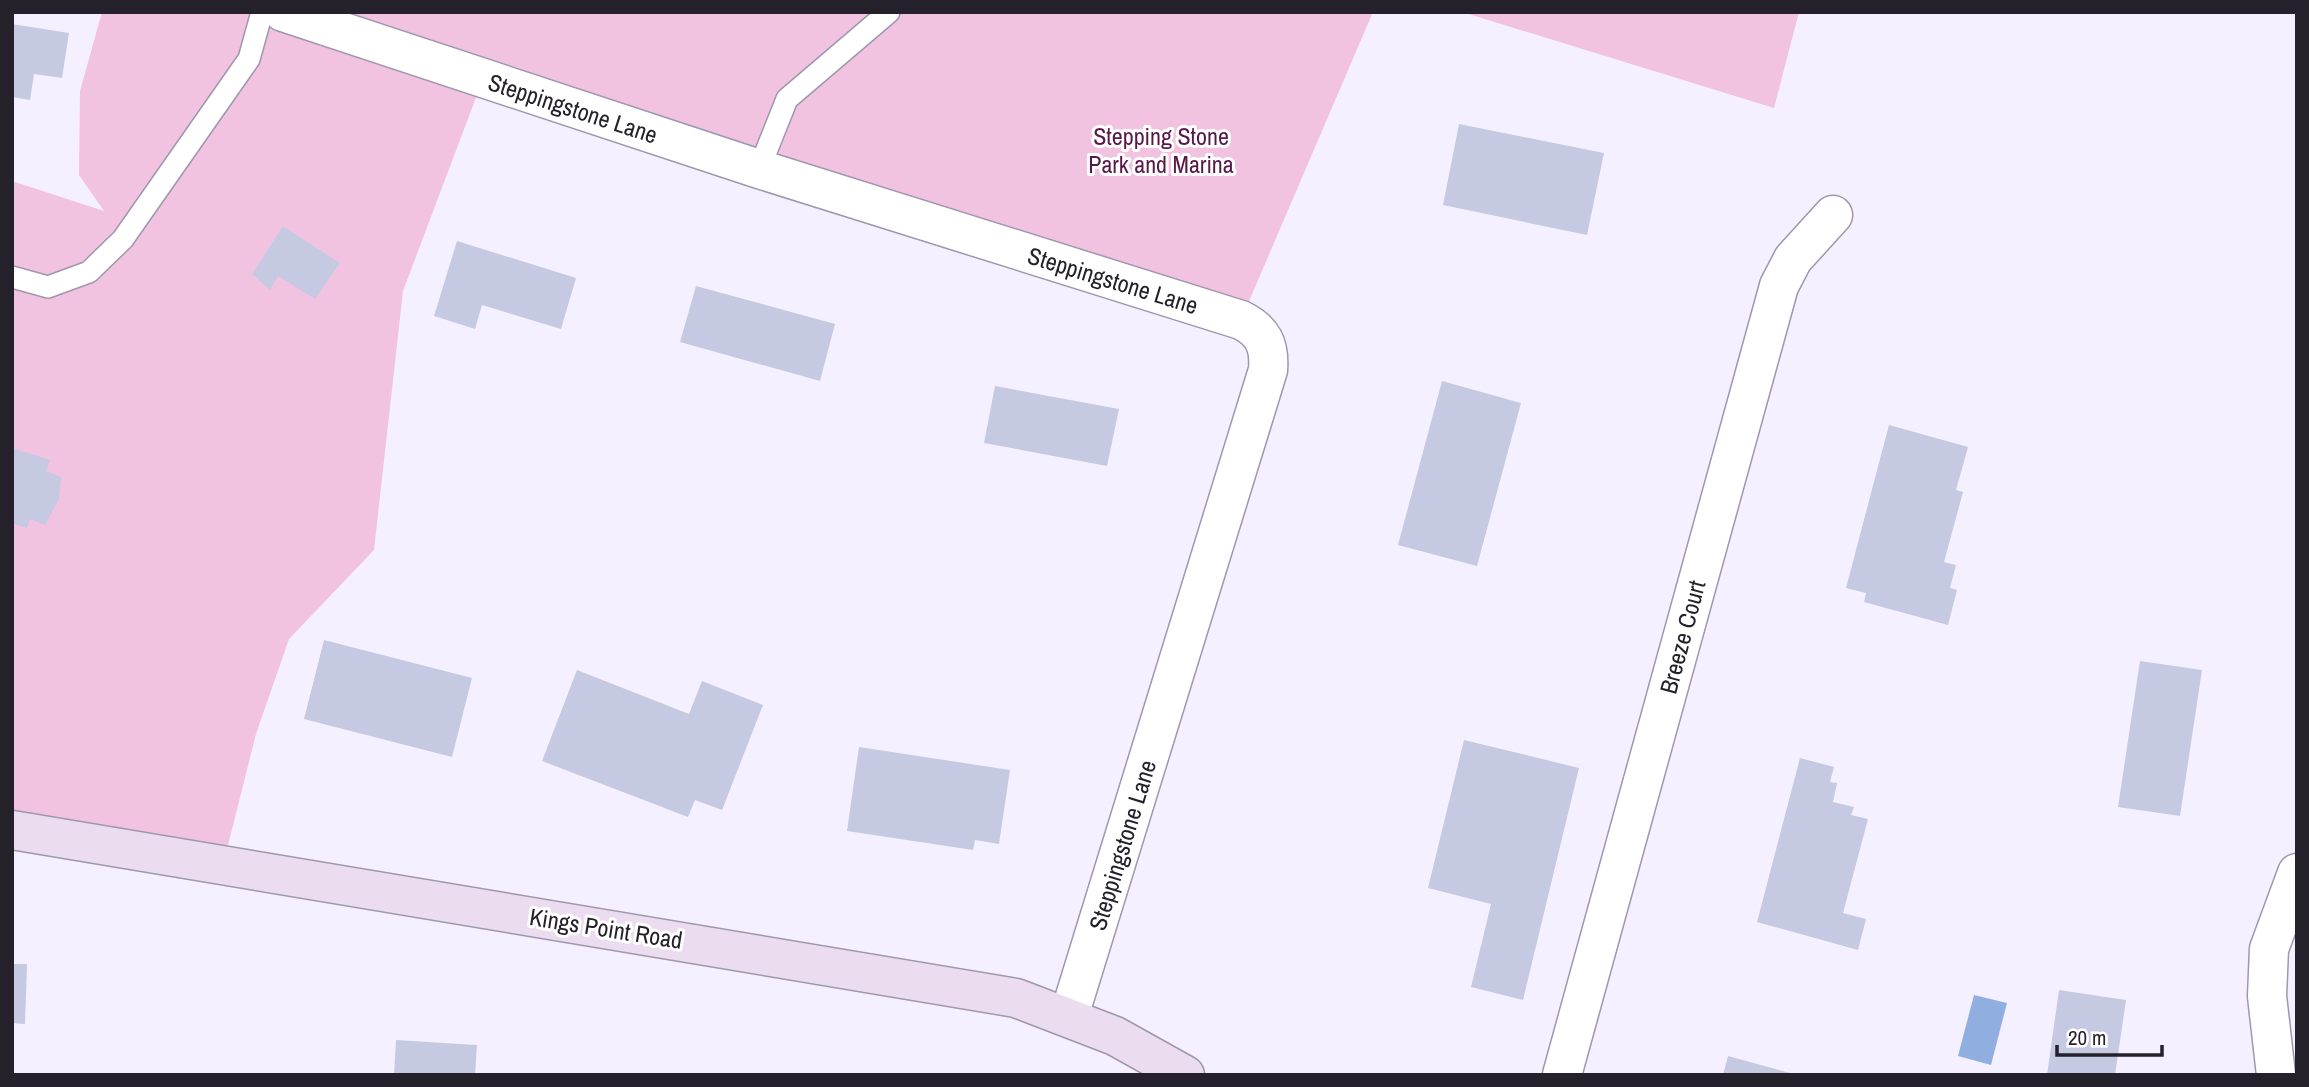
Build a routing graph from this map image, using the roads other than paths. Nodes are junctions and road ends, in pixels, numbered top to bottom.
1 (262, 12) edge
2 (889, 12) edge
3 (306, 16) edge
4 (759, 169) junction
5 (1833, 215) dead end
6 (12, 277) edge
7 (12, 830) edge
8 (2297, 873) edge
9 (1069, 1016) junction
10 (1185, 1075) edge
11 (1562, 1075) edge
12 (2276, 1075) edge

1 - 6 lane
2 - 4 lane
3 - 4 street, Steppingstone Lane
4 - 9 street, Steppingstone Lane
5 - 11 street, Breeze Court
7 - 9 main road, Kings Point Road
8 - 12 street
9 - 10 main road, Kings Point Road

